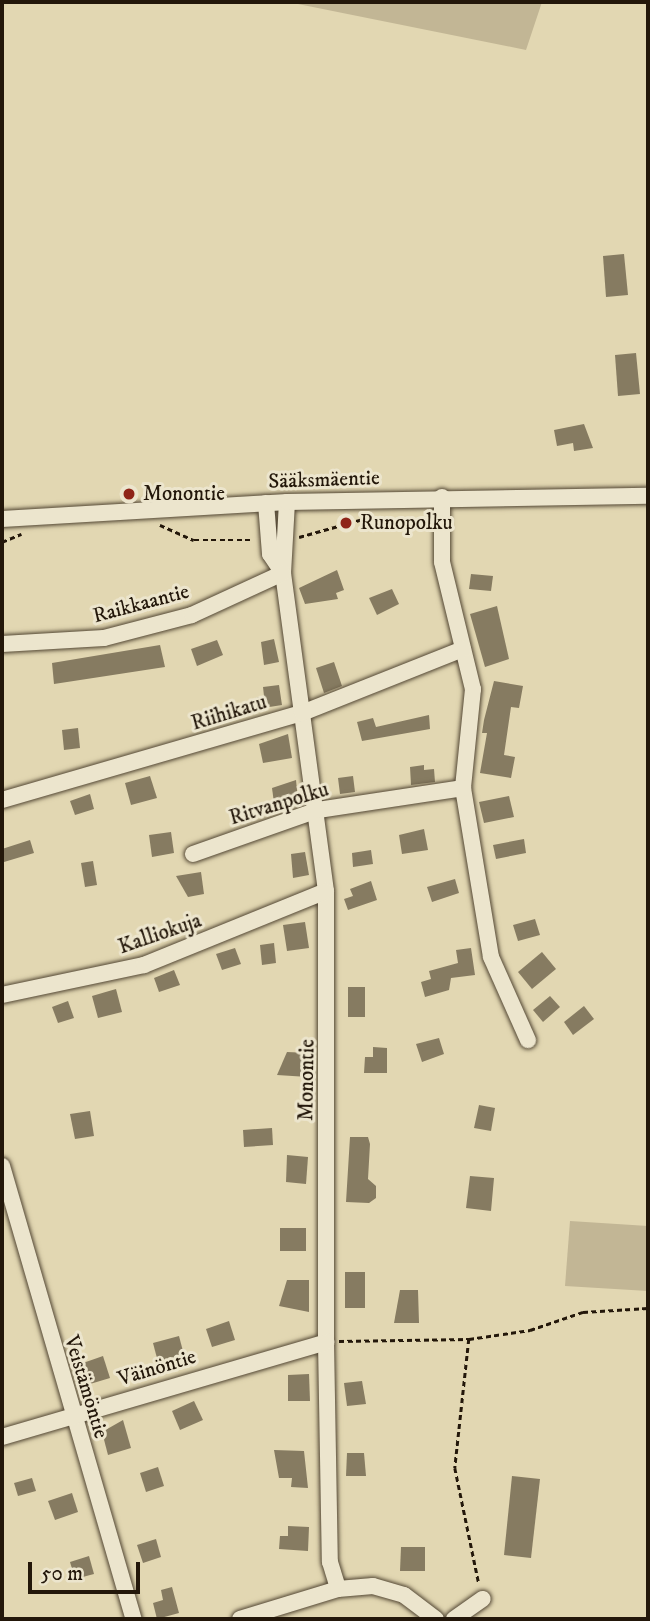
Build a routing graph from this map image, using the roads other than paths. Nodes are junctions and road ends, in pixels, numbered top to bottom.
1 (648, 496) edge
2 (442, 497) junction
3 (287, 502) junction
4 (265, 503) junction
5 (2, 519) edge
6 (283, 573) junction
7 (2, 644) edge
8 (463, 649) junction
9 (302, 713) junction
10 (463, 788) junction
11 (2, 800) edge
12 (318, 810) junction
13 (192, 854) dead end
14 (326, 891) junction
15 (2, 995) edge
16 (528, 1040) dead end
17 (2, 1167) edge
18 (326, 1342) junction
19 (73, 1416) junction
20 (2, 1437) edge
21 (338, 1589) junction
22 (484, 1599) road end
23 (134, 1619) edge
24 (240, 1619) edge
25 (436, 1619) edge
26 (454, 1619) edge

1 - 2 street, Sääksmäentie
2 - 3 street, Sääksmäentie
2 - 8 street
3 - 4 street, Sääksmäentie
3 - 6 street, Monontie
4 - 5 street, Sääksmäentie
4 - 6 street, Monontie
6 - 7 street, Raikkaantie
6 - 9 street, Monontie
8 - 9 street, Riihikatu
8 - 10 street
9 - 11 street, Riihikatu
9 - 12 street, Monontie
10 - 12 street, Ritvanpolku
10 - 16 street
12 - 13 street, Ritvanpolku
12 - 14 street, Monontie
14 - 15 street, Kalliokuja
14 - 18 street, Monontie
17 - 19 street, Veistämöntie
18 - 19 street, Väinöntie
18 - 21 street, Monontie
19 - 20 street, Väinöntie
19 - 23 street, Veistämöntie
21 - 24 street
21 - 25 street
22 - 26 street

